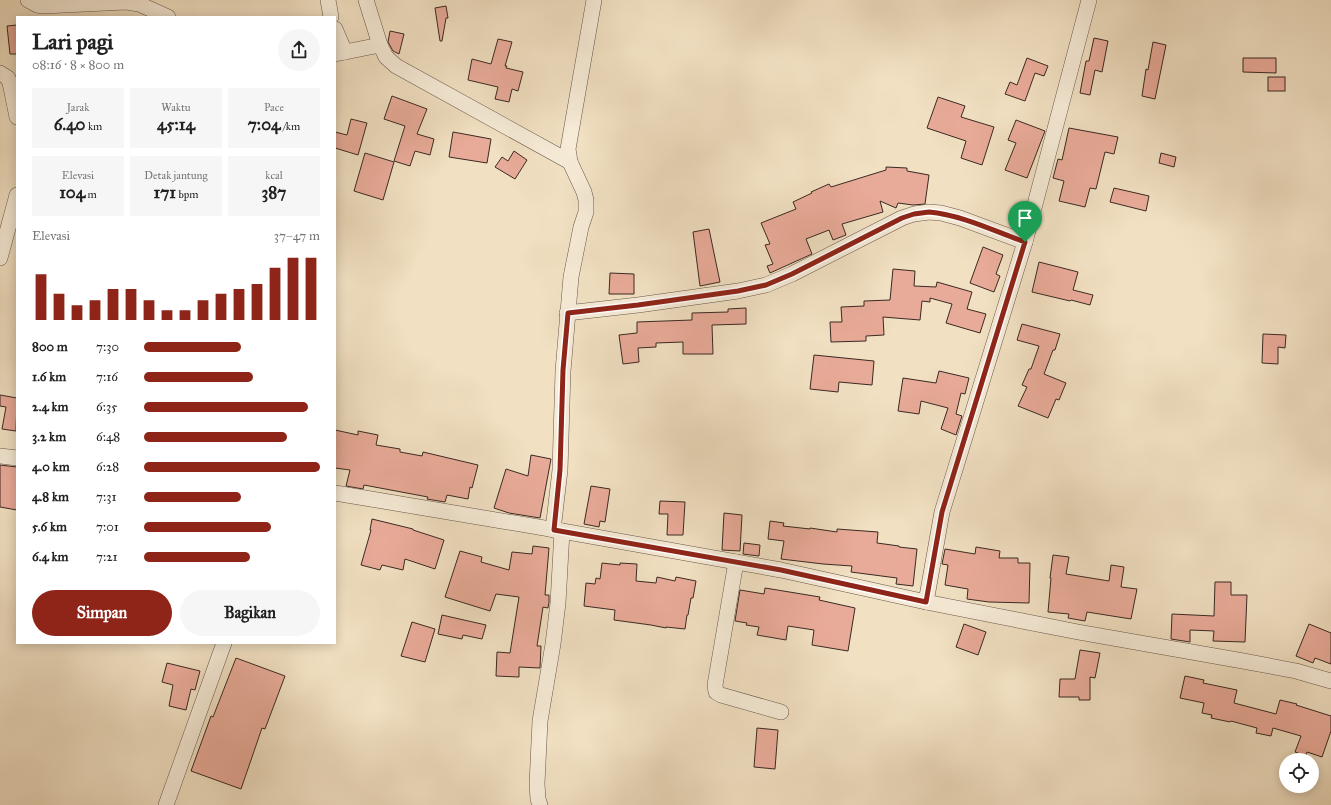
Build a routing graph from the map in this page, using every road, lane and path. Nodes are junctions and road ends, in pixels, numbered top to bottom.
1 (28, 0) edge
2 (328, 0) edge
3 (366, 0) edge
4 (594, 0) edge
5 (1090, 0) edge
6 (166, 16) edge
7 (331, 16) edge
8 (336, 34) edge
9 (380, 45) junction
10 (340, 53) edge
11 (0, 73) edge
12 (16, 112) edge
13 (570, 162) junction
14 (16, 200) edge
15 (1025, 242) junction
16 (0, 258) edge
17 (568, 313) junction
18 (0, 456) edge
19 (16, 458) edge
20 (336, 493) edge
21 (558, 530) junction
22 (736, 562) junction
23 (926, 602) junction
24 (224, 644) edge
25 (1331, 681) edge
26 (781, 712) dead end
27 (166, 805) edge
28 (540, 805) edge

1 - 6 street
2 - 7 street
3 - 9 street
4 - 13 street
5 - 15 street
8 - 10 street
9 - 10 street
9 - 13 street
11 - 12 street
13 - 17 street
14 - 16 street
15 - 17 street
15 - 23 street
17 - 21 street
18 - 19 street
20 - 21 street
21 - 22 street
21 - 28 street
22 - 23 street
22 - 26 street
23 - 25 street
24 - 27 street

